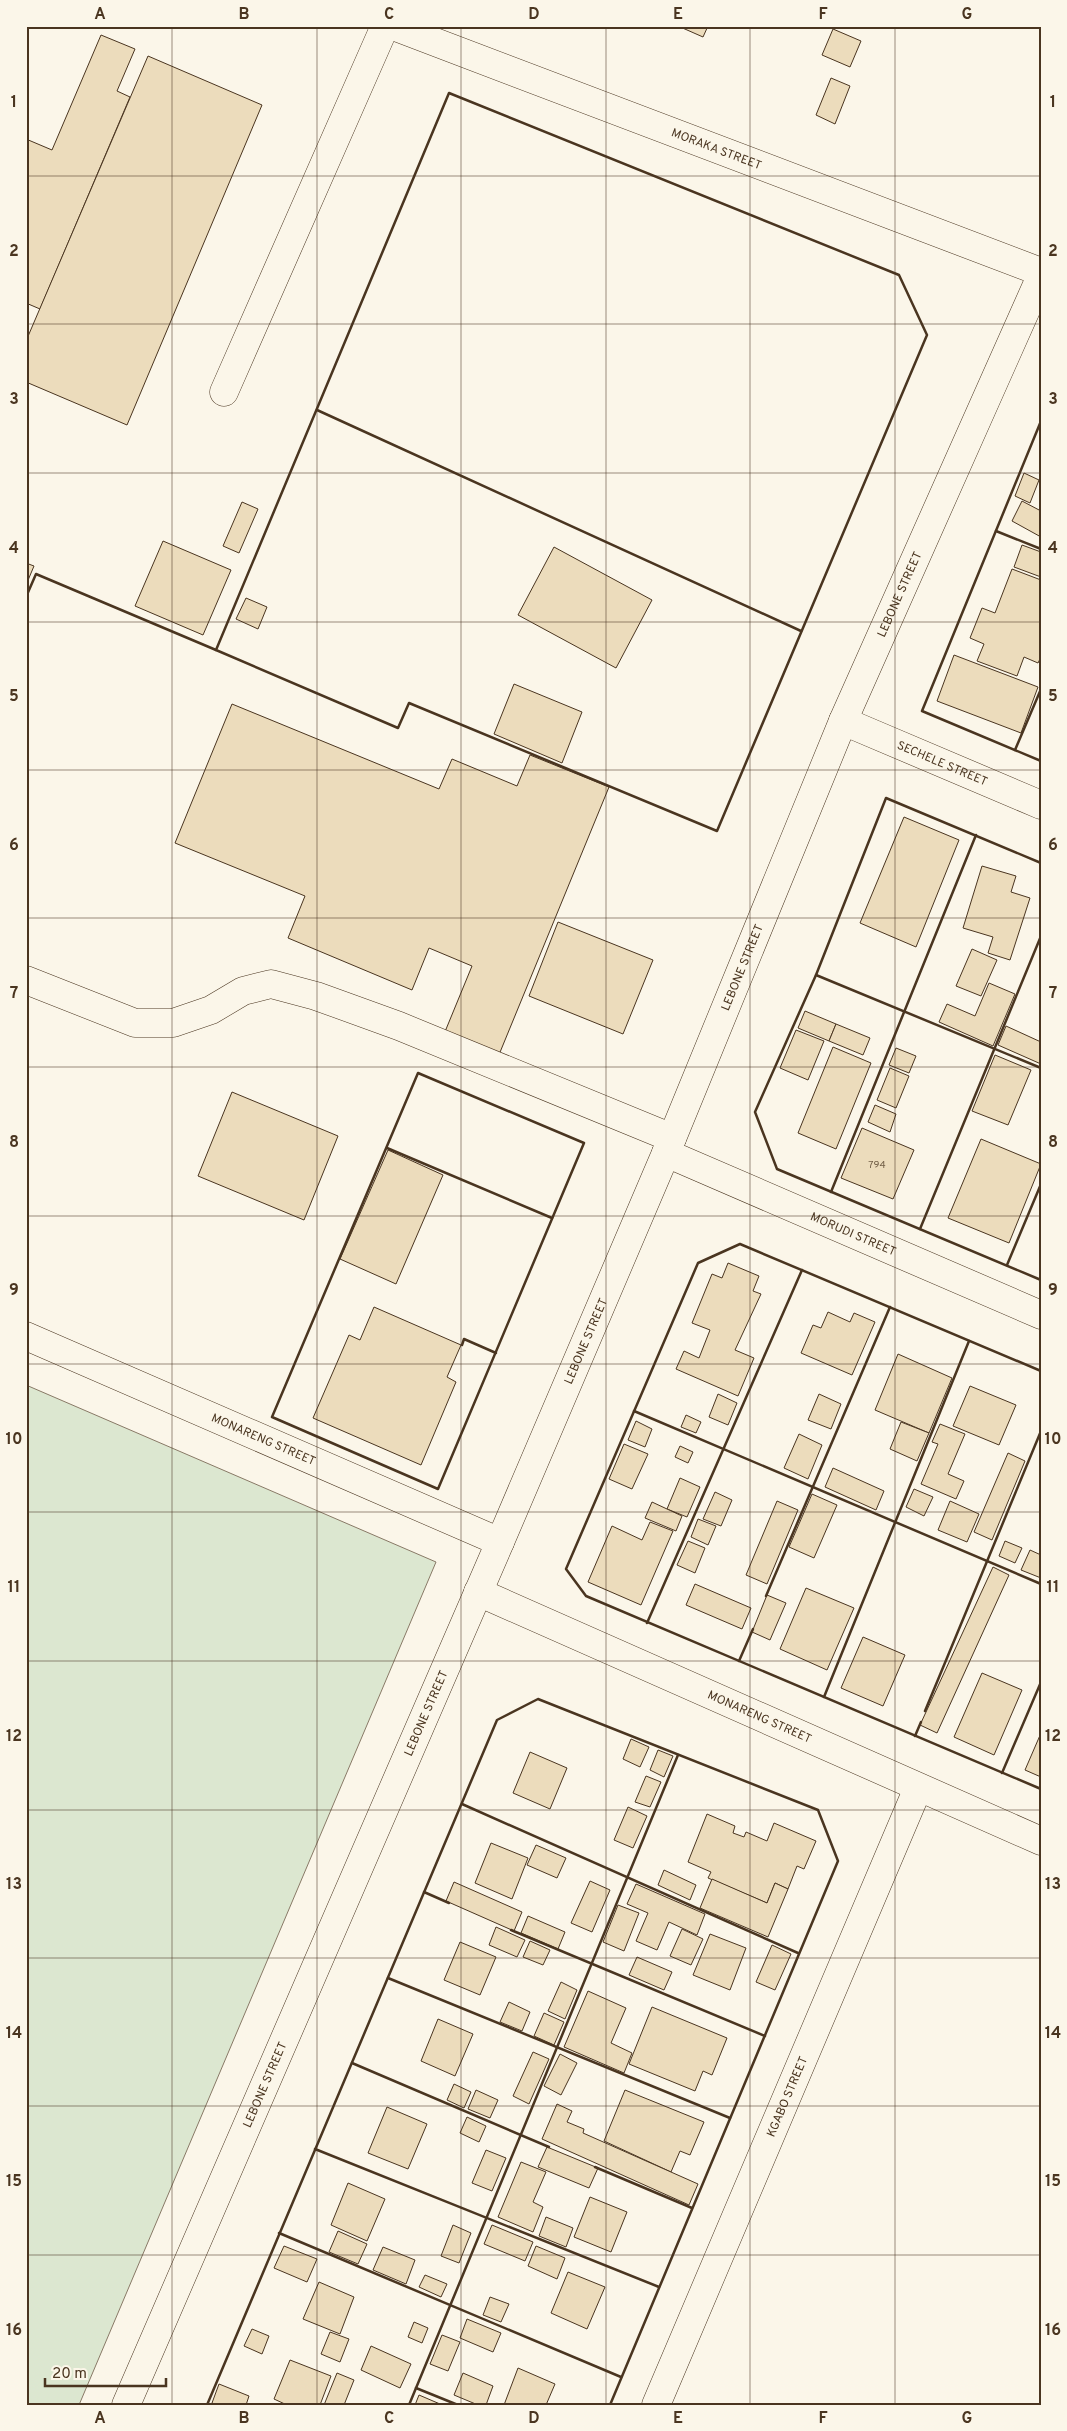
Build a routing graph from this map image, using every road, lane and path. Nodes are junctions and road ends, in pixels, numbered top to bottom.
1 (384, 26) edge
2 (393, 26) edge
3 (1041, 274) edge
4 (224, 392) dead end
5 (843, 720) junction
6 (1041, 805) edge
7 (26, 980) edge
8 (669, 1145) junction
9 (1041, 1315) edge
10 (26, 1336) edge
11 (500, 1542) junction
12 (478, 1592) junction
13 (918, 1788) junction
14 (1041, 1840) edge
15 (126, 2405) edge
16 (656, 2405) edge

1 - 4 street
2 - 3 street, MORAKA STREET
3 - 5 street, LEBONE STREET
5 - 6 street, SECHELE STREET
5 - 8 street, LEBONE STREET
7 - 8 street, MORUDI STREET
8 - 9 street, MORUDI STREET
8 - 11 street, LEBONE STREET
10 - 11 street, MONARENG STREET
11 - 12 street, LEBONE STREET
12 - 13 street, MONARENG STREET
12 - 15 street, LEBONE STREET
13 - 14 street, MONARENG STREET
13 - 16 street, KGABO STREET

